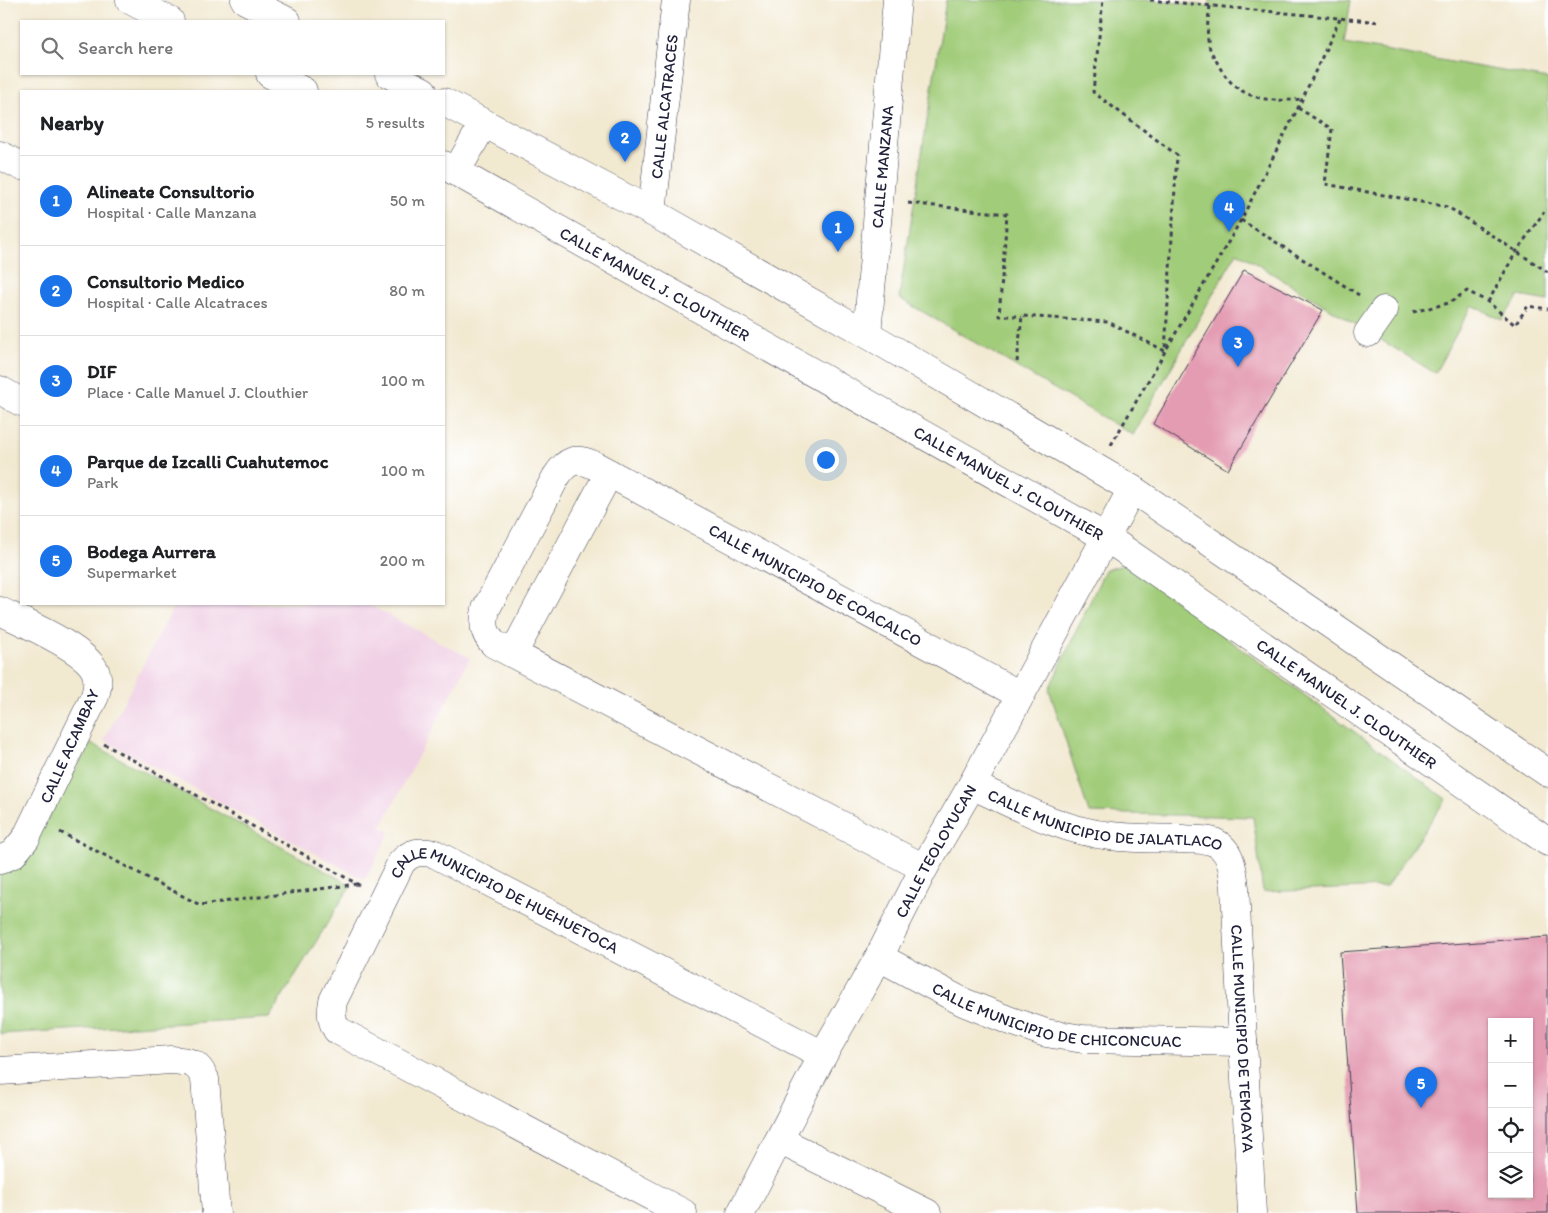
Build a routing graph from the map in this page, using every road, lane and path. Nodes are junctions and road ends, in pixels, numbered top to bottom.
1 (130, 0) edge
2 (245, 0) edge
3 (676, 0) edge
4 (897, 0) edge
5 (1103, 0) edge
6 (1150, 0) edge
7 (1210, 6) junction
8 (1340, 19) junction
9 (168, 20) edge
10 (285, 20) edge
11 (1380, 22) dead end
12 (272, 75) edge
13 (391, 75) edge
14 (301, 90) edge
15 (421, 90) edge
16 (1302, 99) junction
17 (445, 103) edge
18 (1298, 108) junction
19 (484, 123) junction
20 (0, 155) edge
21 (20, 165) edge
22 (450, 168) edge
23 (879, 199) junction
24 (652, 212) junction
25 (1544, 212) dead end
26 (1516, 252) junction
27 (1548, 272) edge
28 (1488, 302) dead end
29 (1548, 309) edge
30 (1384, 310) dead end
31 (1022, 316) junction
32 (1515, 325) dead end
33 (1368, 333) dead end
34 (867, 334) junction
35 (1165, 351) junction
36 (1017, 362) dead end
37 (0, 390) edge
38 (20, 401) edge
39 (1098, 470) junction
40 (609, 474) junction
41 (1132, 489) junction
42 (1107, 538) junction
43 (0, 611) edge
44 (513, 654) junction
45 (1020, 695) junction
46 (79, 730) junction
47 (1548, 773) edge
48 (972, 785) junction
49 (36, 820) junction
50 (1548, 842) edge
51 (0, 860) edge
52 (1232, 864) joint
53 (924, 868) junction
54 (358, 884) junction
55 (383, 899) junction
56 (879, 957) junction
57 (1243, 1042) junction
58 (823, 1055) junction
59 (0, 1071) edge
60 (779, 1140) junction
61 (216, 1213) edge
62 (683, 1213) edge
63 (741, 1213) edge
64 (927, 1213) edge
65 (1252, 1213) edge

1 - 9 street
2 - 10 street
3 - 24 street, CALLE ALCATRACES
4 - 23 street, CALLE MANZANA
5 - 35 path
6 - 7 path
7 - 8 path
7 - 16 path
8 - 11 path
8 - 16 path
12 - 14 street
13 - 15 street
16 - 18 path
17 - 19 street
18 - 26 path
18 - 35 path
19 - 22 street
19 - 24 street
20 - 21 street
22 - 42 street, CALLE MANUEL J. CLOUTHIER
23 - 31 path
23 - 34 street, CALLE MANZANA
24 - 34 street
25 - 26 path
26 - 27 path
26 - 28 path
29 - 32 path
30 - 33 street
31 - 35 path
31 - 36 path
34 - 39 street
35 - 39 path
37 - 38 street
39 - 41 street
40 - 44 street
40 - 44 street, CALLE MUNICIPIO DE COACALCO
40 - 45 street, CALLE MUNICIPIO DE COACALCO
41 - 42 street, CALLE TEOLOYUCAN
41 - 47 street
42 - 45 street, CALLE TEOLOYUCAN
42 - 50 street, CALLE MANUEL J. CLOUTHIER
43 - 46 street, CALLE ACAMBAY
44 - 53 street, CALLE MUNICIPIO DE COACALCO
45 - 48 street, CALLE TEOLOYUCAN
46 - 49 street, CALLE ACAMBAY
46 - 54 path
48 - 52 street, CALLE MUNICIPIO DE JALATLACO
48 - 53 street, CALLE TEOLOYUCAN
49 - 51 street, CALLE ACAMBAY
49 - 54 path
52 - 57 street, CALLE MUNICIPIO DE TEMOAYA
53 - 56 street, CALLE TEOLOYUCAN
54 - 55 path
55 - 58 street, CALLE MUNICIPIO DE HUEHUETOCA
55 - 62 street, CALLE MUNICIPIO DE HUEHUETOCA
56 - 57 street, CALLE MUNICIPIO DE CHICONCUAC
56 - 58 street, CALLE TEOLOYUCAN
57 - 65 street, CALLE MUNICIPIO DE TEMOAYA
58 - 60 street, CALLE TEOLOYUCAN
59 - 61 street
60 - 63 street, CALLE TEOLOYUCAN
60 - 64 street

